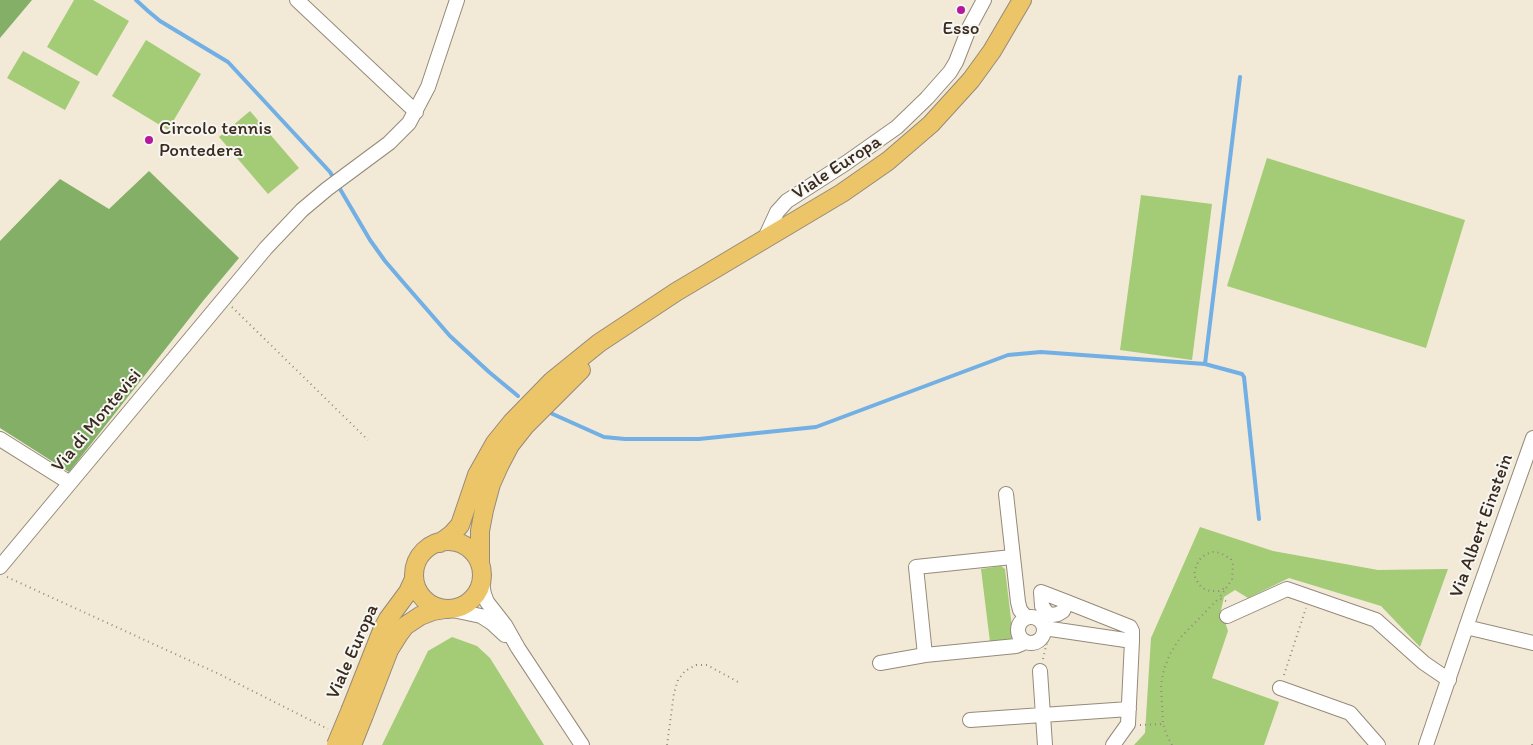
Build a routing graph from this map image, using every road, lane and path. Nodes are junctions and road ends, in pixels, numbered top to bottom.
1 (297, 0) edge
2 (457, 0) edge
3 (984, 0) edge
4 (1022, 0) edge
5 (416, 112) junction
6 (766, 238) junction
7 (223, 299) junction
8 (630, 323) junction
9 (1533, 438) edge
10 (0, 439) edge
11 (368, 440) dead end
12 (70, 483) junction
13 (1006, 494) dead end
14 (440, 543) junction
15 (1012, 557) junction
16 (0, 567) edge
17 (480, 571) junction
18 (0, 574) edge
19 (414, 579) junction
20 (1227, 587) junction
21 (1310, 597) junction
22 (1219, 598) junction
23 (1067, 602) dead end
24 (447, 609) junction
25 (1227, 616) joint
26 (1026, 617) junction
27 (1466, 627) junction
28 (1047, 629) junction
29 (1024, 641) junction
30 (1132, 641) junction
31 (1533, 643) edge
32 (518, 648) junction
33 (924, 655) junction
34 (880, 663) dead end
35 (1040, 671) joint
36 (1449, 680) junction
37 (740, 683) dead end
38 (1280, 688) joint
39 (1129, 709) junction
40 (357, 712) junction
41 (1043, 715) junction
42 (970, 720) dead end
43 (1128, 724) junction
44 (1163, 724) junction
45 (334, 738) edge
46 (1533, 742) edge
47 (352, 745) edge
48 (582, 745) edge
49 (667, 745) edge
50 (1045, 745) edge
51 (1113, 745) edge
52 (1172, 745) edge
53 (1378, 745) edge
54 (1426, 745) edge
55 (1532, 745) edge

1 - 5 street
2 - 5 street
3 - 6 street
4 - 6 main road, Viale Europa
5 - 7 street, Via di Montevisi
6 - 8 main road, Viale Europa
7 - 11 path
7 - 12 street, Via di Montevisi
8 - 14 main road, Viale Europa
8 - 17 main road, Viale Europa
9 - 27 street, Via Albert Einstein
10 - 12 street
12 - 16 street, Via di Montevisi
13 - 15 street
14 - 17 main road
14 - 19 main road, Viale Europa
15 - 26 street
15 - 33 street
17 - 24 main road, Viale Europa
17 - 32 street
18 - 45 path
19 - 24 main road
19 - 40 main road, Viale Europa
20 - 20 path
20 - 22 path
21 - 25 street
21 - 36 street
21 - 38 path
22 - 25 path
22 - 44 path
23 - 30 street
24 - 32 street
24 - 40 main road, Viale Europa
26 - 28 street
26 - 29 street
27 - 31 street, Via Albert Einstein
27 - 36 street, Via Albert Einstein
28 - 29 street
28 - 30 street
28 - 35 path
29 - 33 street
30 - 39 street
32 - 48 street
33 - 34 street
35 - 41 street
36 - 54 street, Via Albert Einstein
37 - 49 path
38 - 53 street
39 - 41 street
39 - 43 street
40 - 45 main road, Viale Europa, bridge
40 - 47 main road, Viale Europa, bridge
41 - 42 street
41 - 50 street
43 - 44 path
43 - 51 street
44 - 52 path
46 - 55 path

